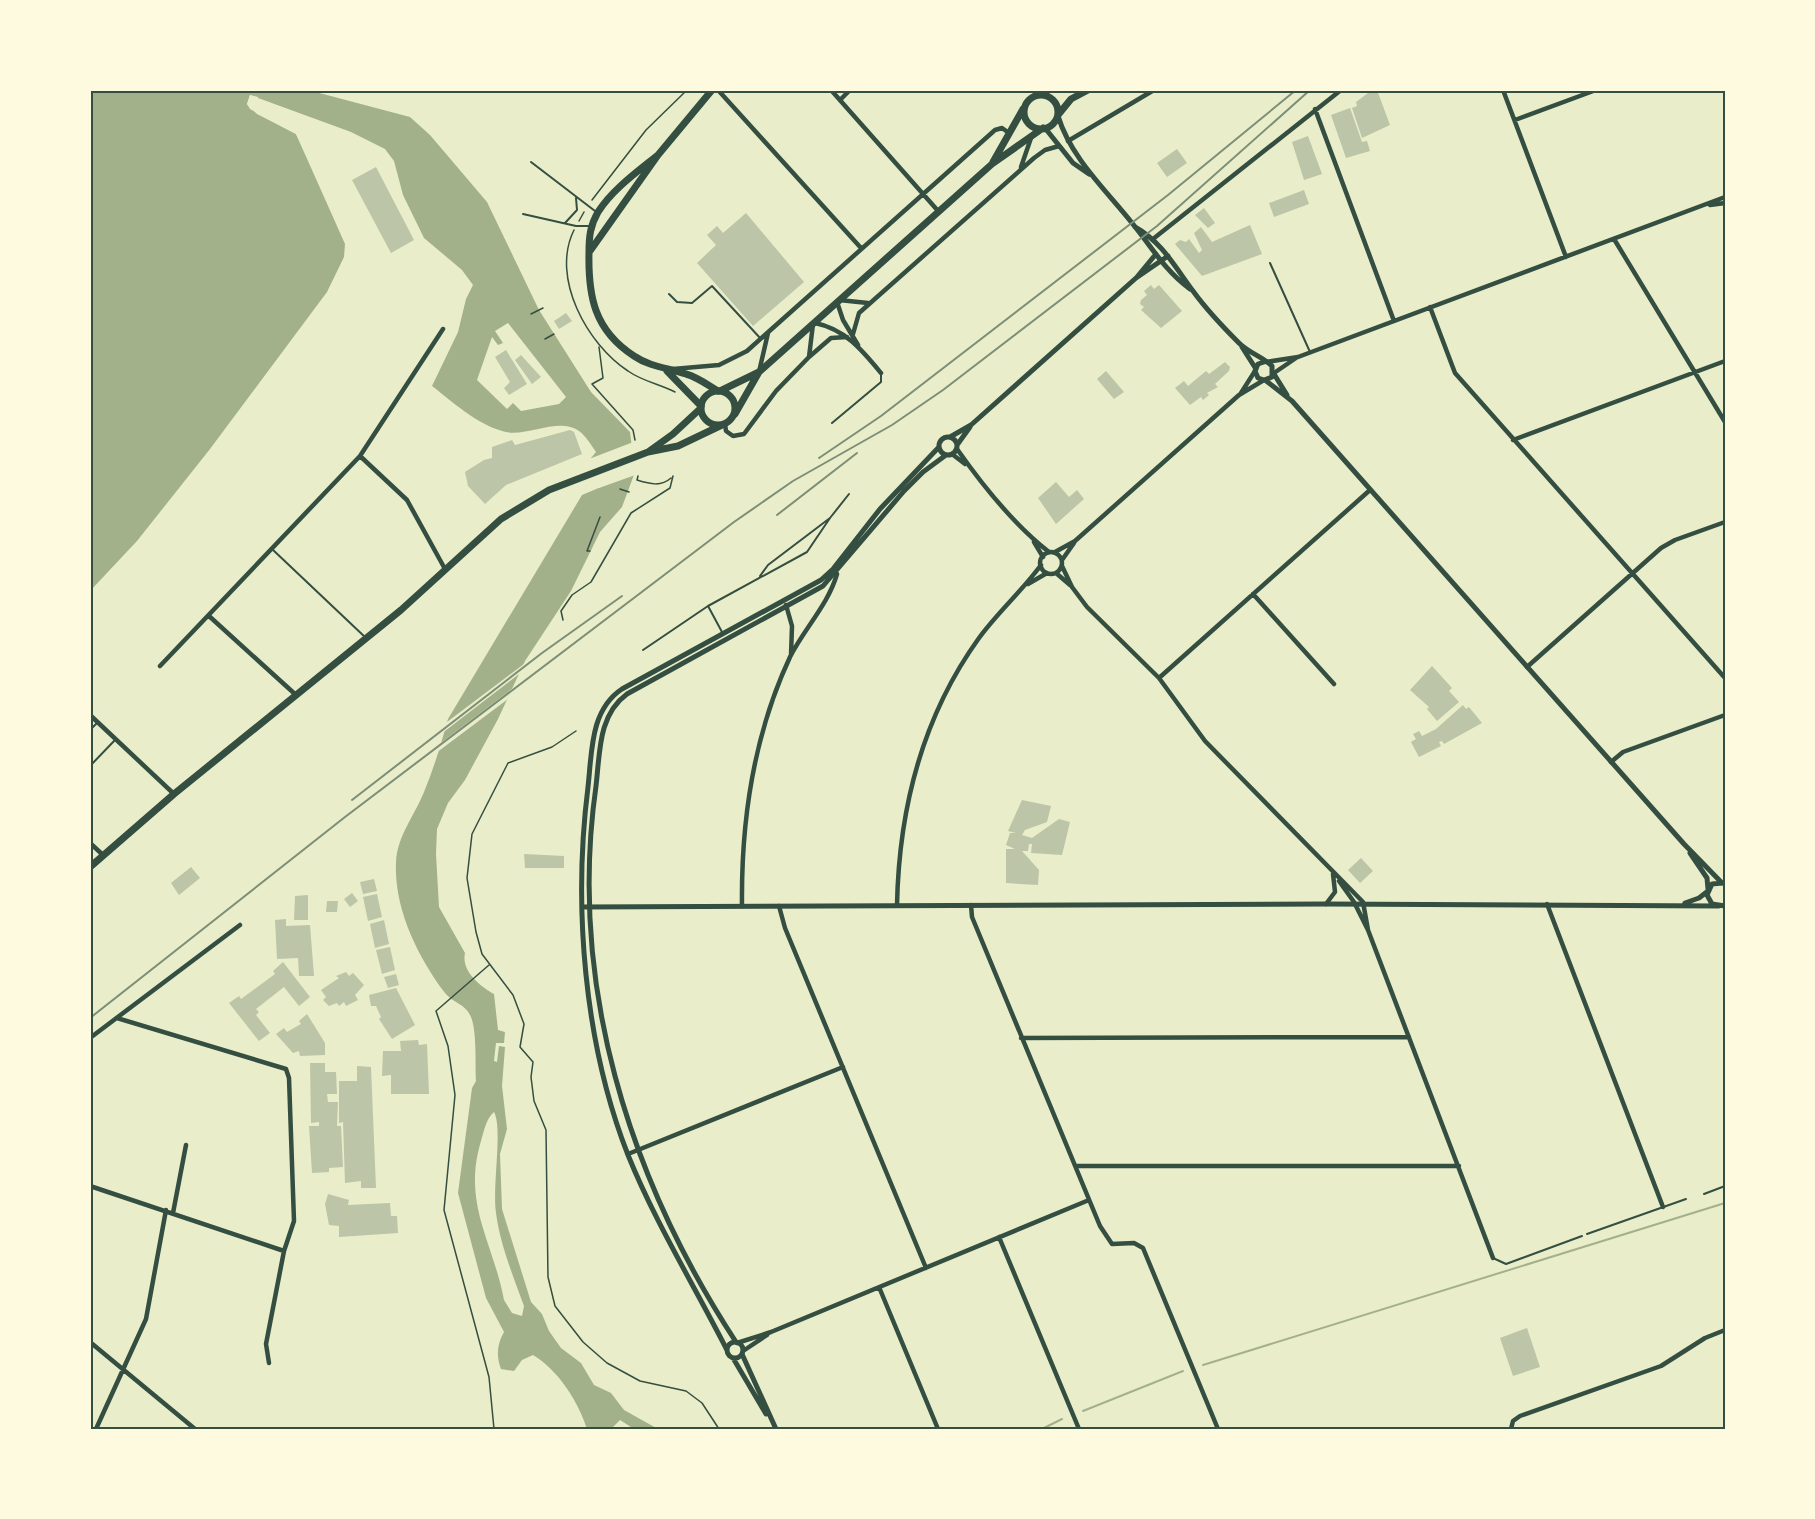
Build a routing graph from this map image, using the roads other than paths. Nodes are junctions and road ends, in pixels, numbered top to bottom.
1 (712, 90) edge
2 (718, 90) edge
3 (831, 90) edge
4 (850, 90) edge
5 (1048, 90) edge
6 (1088, 90) edge
7 (1154, 90) edge
8 (1341, 90) edge
9 (1503, 90) edge
10 (1596, 90) edge
11 (1030, 99) junction
12 (840, 100) junction
13 (1315, 109) junction
14 (1058, 115) junction
15 (1515, 120) junction
16 (1044, 128) junction
17 (1010, 133) junction
18 (1031, 138) junction
19 (1068, 141) junction
20 (1059, 146) junction
21 (658, 155) junction
22 (531, 162) dead end
23 (992, 165) junction
24 (1020, 170) junction
25 (1091, 175) junction
26 (923, 194) junction
27 (575, 195) junction
28 (1725, 197) edge
29 (1725, 203) edge
30 (1705, 206) junction
31 (939, 212) junction
32 (598, 213) junction
33 (523, 214) dead end
34 (564, 224) junction
35 (592, 226) junction
36 (607, 226) junction
37 (1135, 227) junction
38 (1153, 239) junction
39 (1614, 239) junction
40 (861, 248) junction
41 (1162, 249) junction
42 (589, 254) junction
43 (1155, 255) junction
44 (1168, 256) junction
45 (1566, 257) junction
46 (1161, 262) junction
47 (1270, 263) dead end
48 (1136, 278) junction
49 (1192, 290) junction
50 (669, 294) dead end
51 (838, 301) junction
52 (870, 303) junction
53 (1431, 307) junction
54 (1394, 321) junction
55 (814, 323) junction
56 (443, 329) dead end
57 (769, 331) junction
58 (853, 333) junction
59 (847, 338) junction
60 (761, 339) junction
61 (1239, 343) junction
62 (860, 347) junction
63 (1310, 352) junction
64 (809, 357) junction
65 (1298, 357) junction
66 (1265, 362) junction
67 (1725, 362) edge
68 (666, 370) junction
69 (1256, 370) junction
70 (759, 372) junction
71 (881, 373) joint
72 (1274, 373) junction
73 (1695, 373) junction
74 (1264, 380) junction
75 (719, 391) junction
76 (1239, 395) junction
77 (1292, 401) junction
78 (701, 407) junction
79 (733, 417) junction
80 (1725, 422) edge
81 (832, 423) dead end
82 (723, 424) junction
83 (971, 425) junction
84 (950, 437) junction
85 (1513, 440) junction
86 (939, 447) junction
87 (957, 447) junction
88 (648, 452) junction
89 (949, 455) junction
90 (360, 456) junction
91 (968, 466) junction
92 (1370, 490) junction
93 (849, 494) dead end
94 (830, 518) junction
95 (1725, 522) edge
96 (1033, 539) junction
97 (1075, 541) junction
98 (272, 549) junction
99 (1052, 552) junction
100 (1043, 557) junction
101 (1062, 563) junction
102 (1041, 565) junction
103 (445, 569) junction
104 (835, 571) junction
105 (1047, 573) junction
106 (1056, 573) junction
107 (1632, 574) junction
108 (758, 578) junction
109 (1026, 586) junction
110 (1072, 587) junction
111 (1253, 594) junction
112 (784, 600) junction
113 (708, 606) junction
114 (787, 609) junction
115 (209, 616) junction
116 (724, 637) junction
117 (368, 639) junction
118 (643, 650) dead end
119 (791, 655) junction
120 (160, 666) dead end
121 (1527, 667) junction
122 (1160, 678) junction
123 (1725, 678) edge
124 (1334, 684) dead end
125 (296, 696) junction
126 (90, 715) edge
127 (1725, 715) edge
128 (98, 722) junction
129 (90, 730) edge
130 (116, 739) junction
131 (1611, 762) junction
132 (90, 766) edge
133 (174, 794) junction
134 (90, 843) edge
135 (1684, 844) junction
136 (103, 855) junction
137 (90, 867) edge
138 (1335, 877) junction
139 (1724, 884) edge
140 (1708, 890) junction
141 (1326, 904) junction
142 (1356, 904) junction
143 (1364, 904) junction
144 (1547, 904) junction
145 (1680, 904) junction
146 (897, 905) junction
147 (971, 905) junction
148 (590, 906) junction
149 (742, 906) junction
150 (779, 906) junction
151 (1722, 906) edge
152 (582, 907) junction
153 (240, 926) dead end
154 (1368, 930) junction
155 (117, 1018) junction
156 (1409, 1037) junction
157 (90, 1038) edge
158 (1021, 1038) junction
159 (843, 1067) junction
160 (186, 1145) dead end
161 (638, 1151) junction
162 (628, 1154) junction
163 (1077, 1166) junction
164 (1459, 1166) junction
165 (90, 1186) edge
166 (1725, 1186) edge
167 (1704, 1194) dead end
168 (1686, 1199) dead end
169 (1089, 1200) junction
170 (1663, 1207) junction
171 (166, 1210) junction
172 (173, 1213) junction
173 (1587, 1234) dead end
174 (1582, 1236) dead end
175 (999, 1237) junction
176 (284, 1251) junction
177 (1493, 1258) joint
178 (926, 1268) junction
179 (879, 1287) junction
180 (1725, 1330) edge
181 (771, 1332) junction
182 (90, 1342) edge
183 (736, 1342) junction
184 (727, 1350) junction
185 (742, 1353) junction
186 (733, 1358) junction
187 (269, 1363) dead end
188 (123, 1370) junction
189 (771, 1420) junction
190 (96, 1429) edge
191 (195, 1429) edge
192 (776, 1429) edge
193 (938, 1429) edge
194 (1078, 1429) edge
195 (1218, 1429) edge
196 (1511, 1429) edge

1 - 21 main road
2 - 40 street
3 - 12 street
4 - 12 street
5 - 11 main road
6 - 14 main road
7 - 19 street
8 - 13 street
9 - 15 street
10 - 15 street
11 - 14 main road
11 - 16 main road
11 - 17 main road
12 - 26 street
13 - 38 street
13 - 54 street
14 - 16 main road
14 - 19 street
15 - 45 street
16 - 18 main road
16 - 20 street
17 - 23 main road
17 - 26 street
18 - 23 main road
18 - 24 street
19 - 20 street
19 - 25 street
20 - 24 street
20 - 25 street
21 - 32 main road
21 - 36 main road
22 - 27 lane
23 - 31 main road
24 - 52 street
25 - 37 street
26 - 31 street
26 - 40 street
27 - 32 lane
27 - 34 lane
28 - 30 street
29 - 30 street
30 - 39 street
31 - 51 main road
32 - 35 main road
32 - 36 main road
33 - 34 lane
34 - 35 lane
35 - 36 main road
35 - 42 main road
36 - 42 main road
37 - 38 street
37 - 43 street
38 - 41 street
39 - 45 street
39 - 73 street
40 - 57 street
41 - 43 street
41 - 44 street
42 - 68 main road
43 - 46 street
43 - 48 street
44 - 46 street
44 - 49 street
45 - 53 street
46 - 48 street
46 - 49 street
47 - 63 lane
48 - 83 street
49 - 61 street
50 - 60 lane
51 - 52 street
51 - 55 main road
51 - 58 street
52 - 58 street
53 - 54 street
53 - 85 street
54 - 63 street
55 - 59 street
55 - 64 street
55 - 70 main road
56 - 90 street
57 - 60 street
57 - 70 street
58 - 62 street
59 - 62 street
59 - 64 street
60 - 68 street
61 - 66 street
61 - 69 street
62 - 71 street
63 - 65 street
64 - 82 street
65 - 66 street
65 - 72 street
66 - 69 street
66 - 72 street
67 - 73 street
68 - 75 main road
68 - 78 main road
69 - 74 street
69 - 76 street
70 - 75 main road
70 - 79 main road
71 - 81 lane
72 - 74 street
72 - 77 street
73 - 80 street
73 - 85 street
74 - 76 street
74 - 77 street
75 - 78 main road
75 - 79 main road
76 - 97 street
77 - 92 street
78 - 82 main road
78 - 88 main road
79 - 82 main road
82 - 88 main road
83 - 84 street
83 - 87 street
84 - 86 street
84 - 87 street
85 - 107 street
86 - 89 street
86 - 104 street
87 - 89 street
87 - 91 street
88 - 103 main road
89 - 91 street
89 - 104 street
90 - 98 street
90 - 103 street
91 - 96 street
92 - 111 street
92 - 121 street
93 - 94 lane
94 - 108 lane
94 - 108 lane
95 - 107 street
96 - 99 street
96 - 100 street
97 - 99 street
97 - 101 street
98 - 115 street
98 - 117 lane
99 - 100 street
99 - 101 street
100 - 102 street
101 - 106 street
101 - 110 street
102 - 105 street
102 - 109 street
103 - 117 main road
104 - 112 street
104 - 114 street
104 - 119 street
105 - 106 street
105 - 109 street
106 - 110 street
107 - 121 street
107 - 123 street
108 - 113 lane
109 - 146 street
110 - 122 street
111 - 122 street
111 - 124 street
112 - 114 street
112 - 116 street
113 - 116 lane
113 - 118 lane
114 - 116 street
114 - 119 street
115 - 120 street
115 - 125 street
116 - 148 street
116 - 152 street
117 - 125 main road
119 - 149 street
121 - 131 street
122 - 138 street
125 - 133 main road
126 - 128 street
127 - 131 street
128 - 129 lane
128 - 130 street
130 - 132 lane
130 - 133 street
131 - 135 street
133 - 136 main road
134 - 136 street
135 - 139 street
135 - 140 street
136 - 137 main road
138 - 141 street
138 - 142 street
138 - 143 street
139 - 140 street
140 - 145 street
140 - 151 street
141 - 142 street
141 - 147 street
142 - 143 street
142 - 154 street
143 - 144 street
143 - 154 street
144 - 145 street
144 - 170 street
145 - 151 street
146 - 147 street
146 - 150 street
147 - 158 street
148 - 149 street
148 - 152 street
148 - 161 street
149 - 150 street
150 - 159 street
152 - 162 street
153 - 155 street
154 - 156 street
155 - 157 street
155 - 176 street
156 - 158 street
156 - 164 street
158 - 163 street
159 - 161 street
159 - 178 street
160 - 172 street
161 - 162 street
161 - 183 street
162 - 184 street
163 - 164 street
163 - 169 street
164 - 177 street
165 - 171 street
166 - 167 lane
168 - 170 lane
169 - 175 street
169 - 195 street
170 - 173 lane
171 - 172 street
171 - 188 street
172 - 176 street
174 - 177 lane
175 - 178 street
175 - 194 street
176 - 187 street
178 - 179 street
179 - 181 street
179 - 193 street
180 - 196 street
181 - 183 street
181 - 185 street
182 - 188 street
183 - 184 street
183 - 185 street
184 - 186 street
185 - 186 street
185 - 189 street
186 - 189 street
188 - 190 street
188 - 191 street
189 - 192 street

